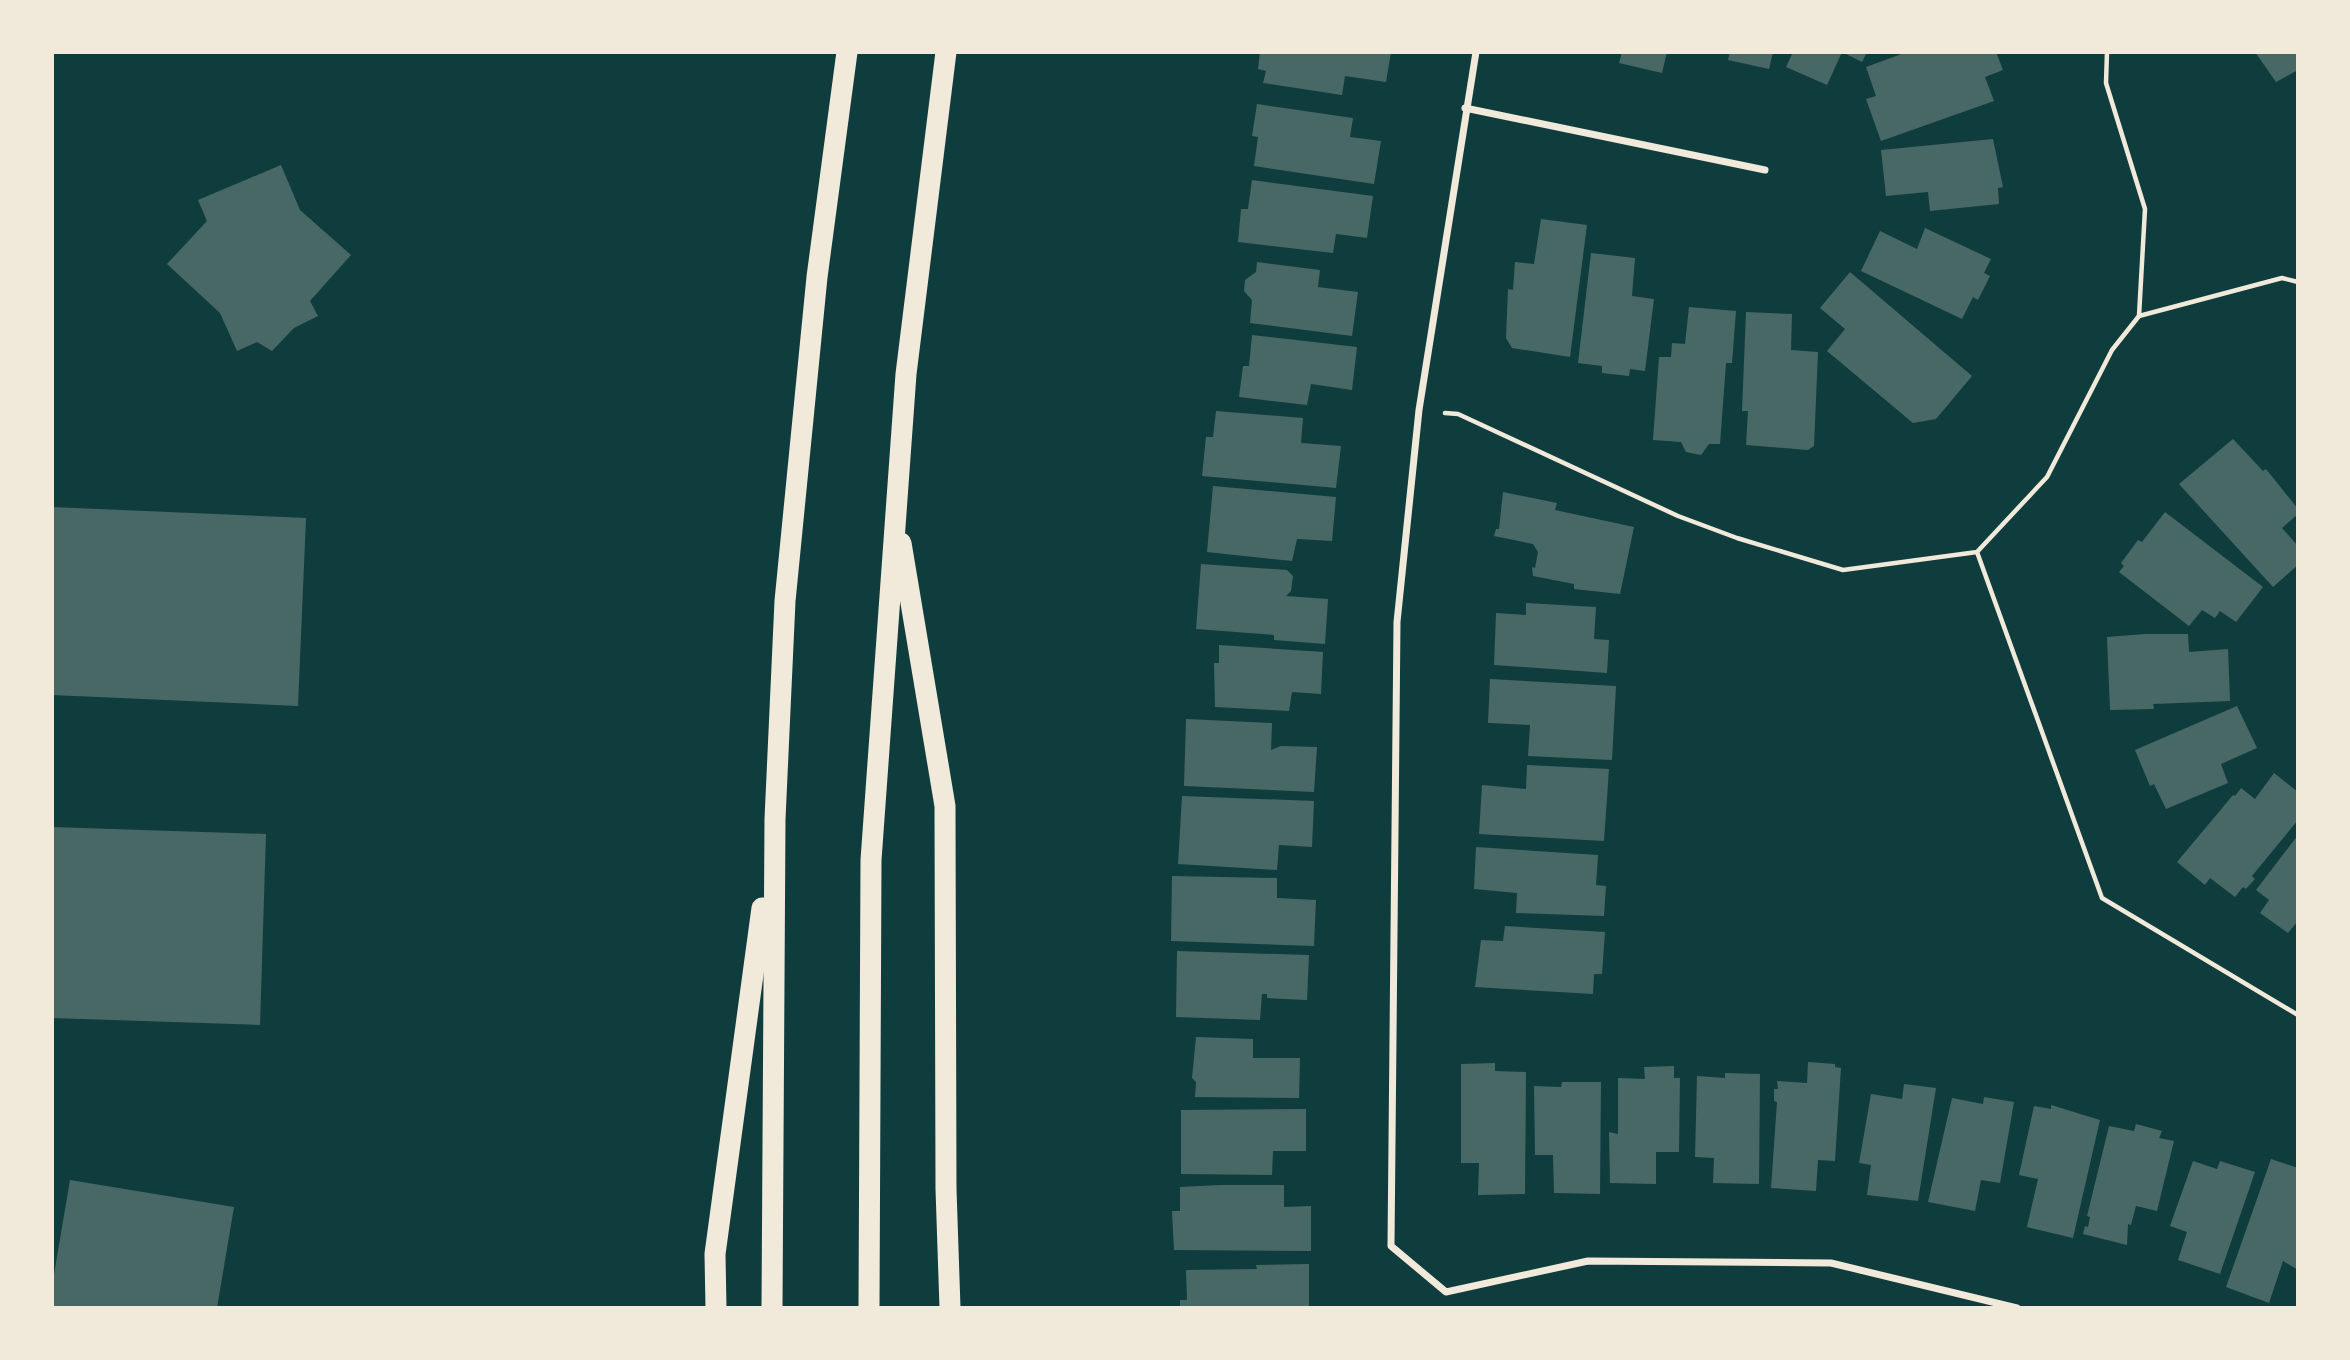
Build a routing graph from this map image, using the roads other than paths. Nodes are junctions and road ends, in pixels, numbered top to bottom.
1 (847, 52) edge
2 (946, 52) edge
3 (1476, 52) edge
4 (1465, 108) junction
5 (1765, 170) dead end
6 (896, 510) junction
7 (775, 819) junction
8 (716, 1307) edge
9 (772, 1307) edge
10 (869, 1307) edge
11 (950, 1307) edge
12 (2017, 1307) edge

1 - 7 highway
2 - 6 highway
3 - 4 street
4 - 5 street
4 - 12 street
6 - 10 highway
6 - 11 highway
7 - 8 highway
7 - 9 highway

